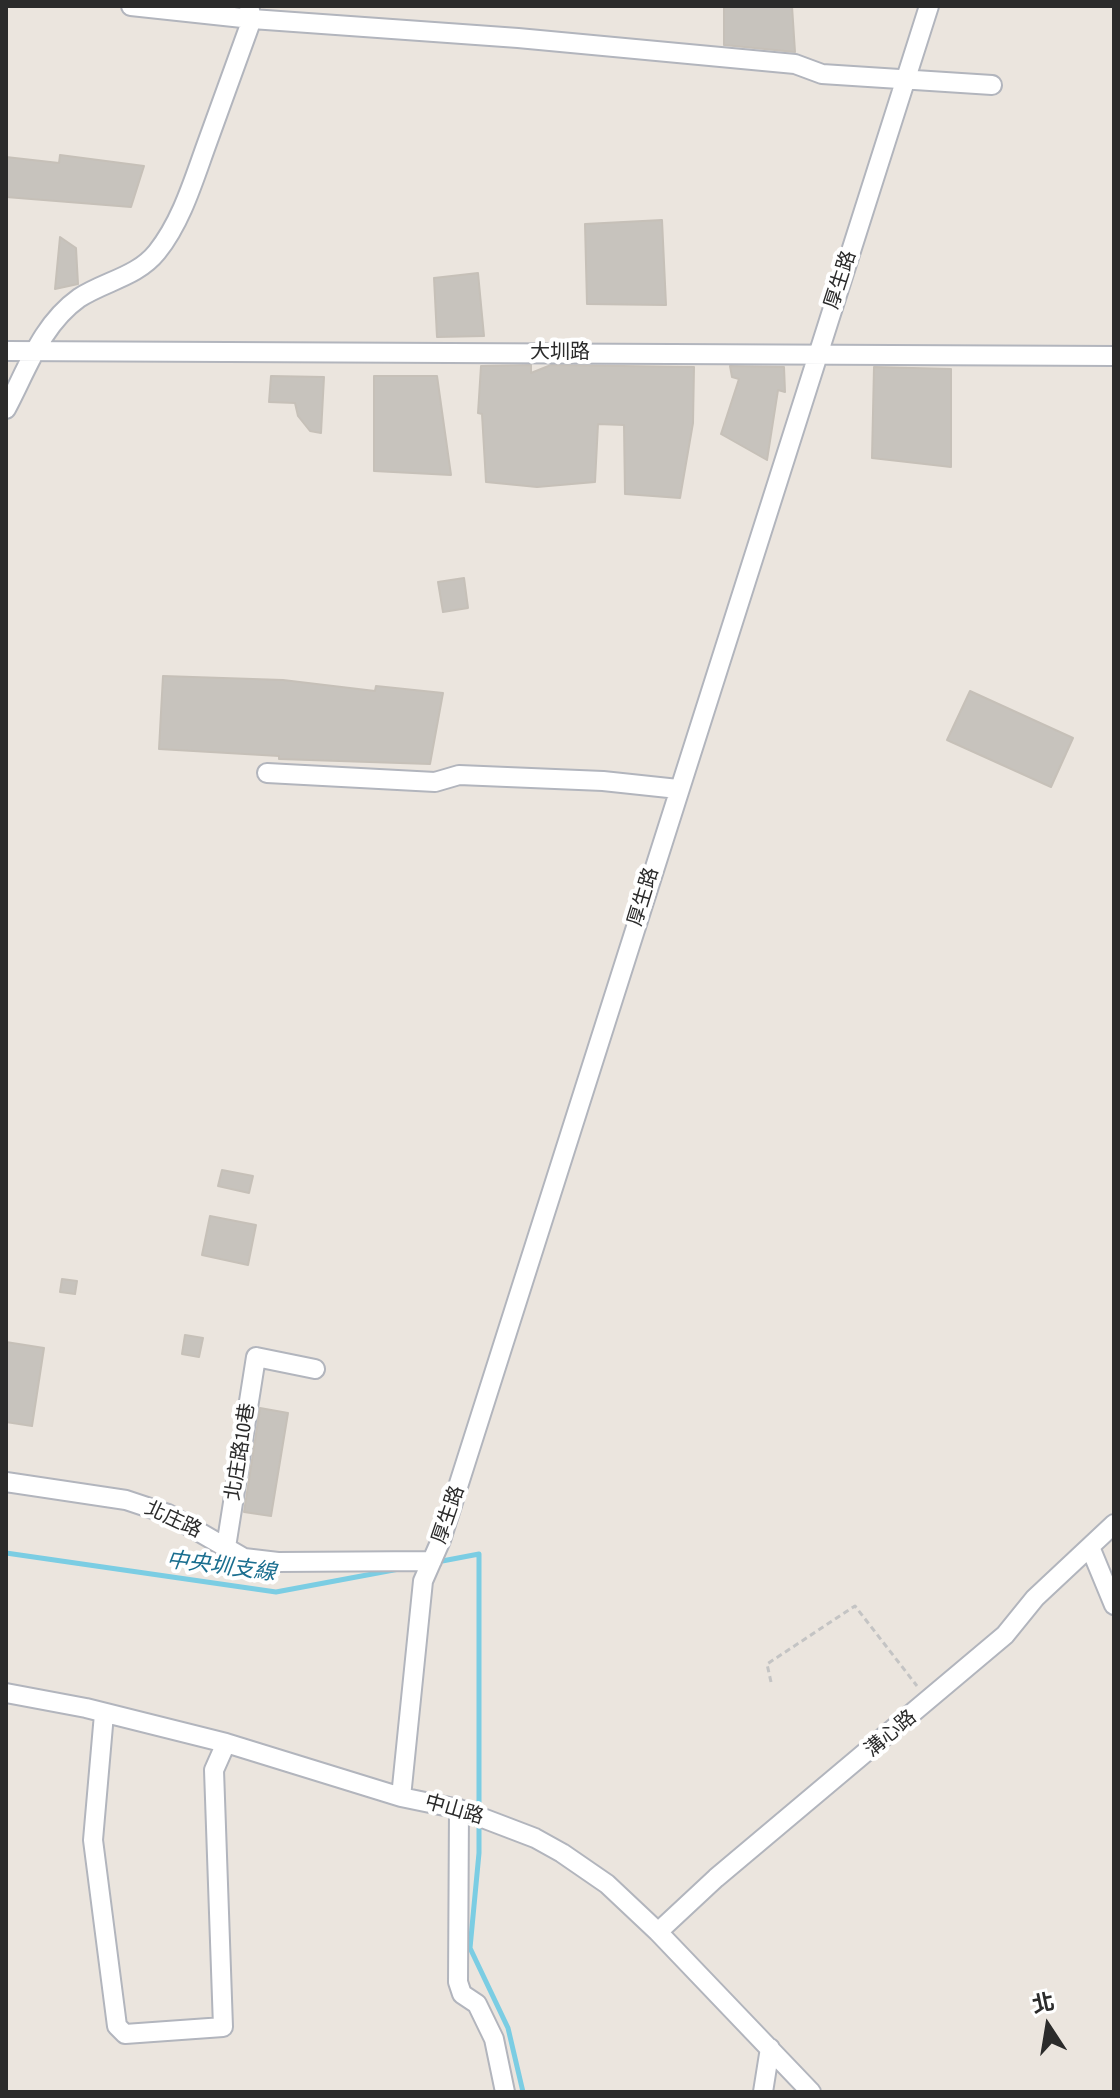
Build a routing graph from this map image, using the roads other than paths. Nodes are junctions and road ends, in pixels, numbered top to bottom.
1 (131, 6) edge
2 (929, 6) edge
3 (250, 13) edge
4 (906, 79) junction
5 (992, 85) dead end
6 (6, 351) edge
7 (33, 351) junction
8 (817, 354) junction
9 (1114, 356) edge
10 (6, 409) edge
11 (267, 773) dead end
12 (678, 789) junction
13 (315, 1369) dead end
14 (6, 1482) edge
15 (1114, 1524) edge
16 (226, 1547) junction
17 (1090, 1547) junction
18 (432, 1561) junction
19 (1114, 1605) edge
20 (6, 1693) edge
21 (104, 1714) junction
22 (226, 1743) junction
23 (401, 1797) junction
24 (462, 1811) junction
25 (658, 1932) junction
26 (770, 2048) junction
27 (505, 2092) edge
28 (763, 2092) edge
29 (811, 2092) edge

1 - 3 street
2 - 4 street, 厚生路
3 - 4 street
3 - 7 street
4 - 5 street
4 - 8 street, 厚生路
6 - 7 street, 大圳路
7 - 8 street, 大圳路
7 - 10 street
8 - 9 street, 大圳路
8 - 12 street, 厚生路
11 - 12 street
12 - 18 street, 厚生路
13 - 16 street, 北庄路10巷
14 - 16 street, 北庄路
15 - 17 street, 溝心路
16 - 18 street, 北庄路
17 - 19 street
17 - 25 street, 溝心路
18 - 23 street, 厚生路
20 - 21 street, 中山路
21 - 22 street, 中山路
21 - 22 street
22 - 23 street, 中山路
23 - 24 street, 中山路
24 - 25 street, 中山路
24 - 27 street
25 - 26 street, 中山路
26 - 28 street
26 - 29 street, 中山路

